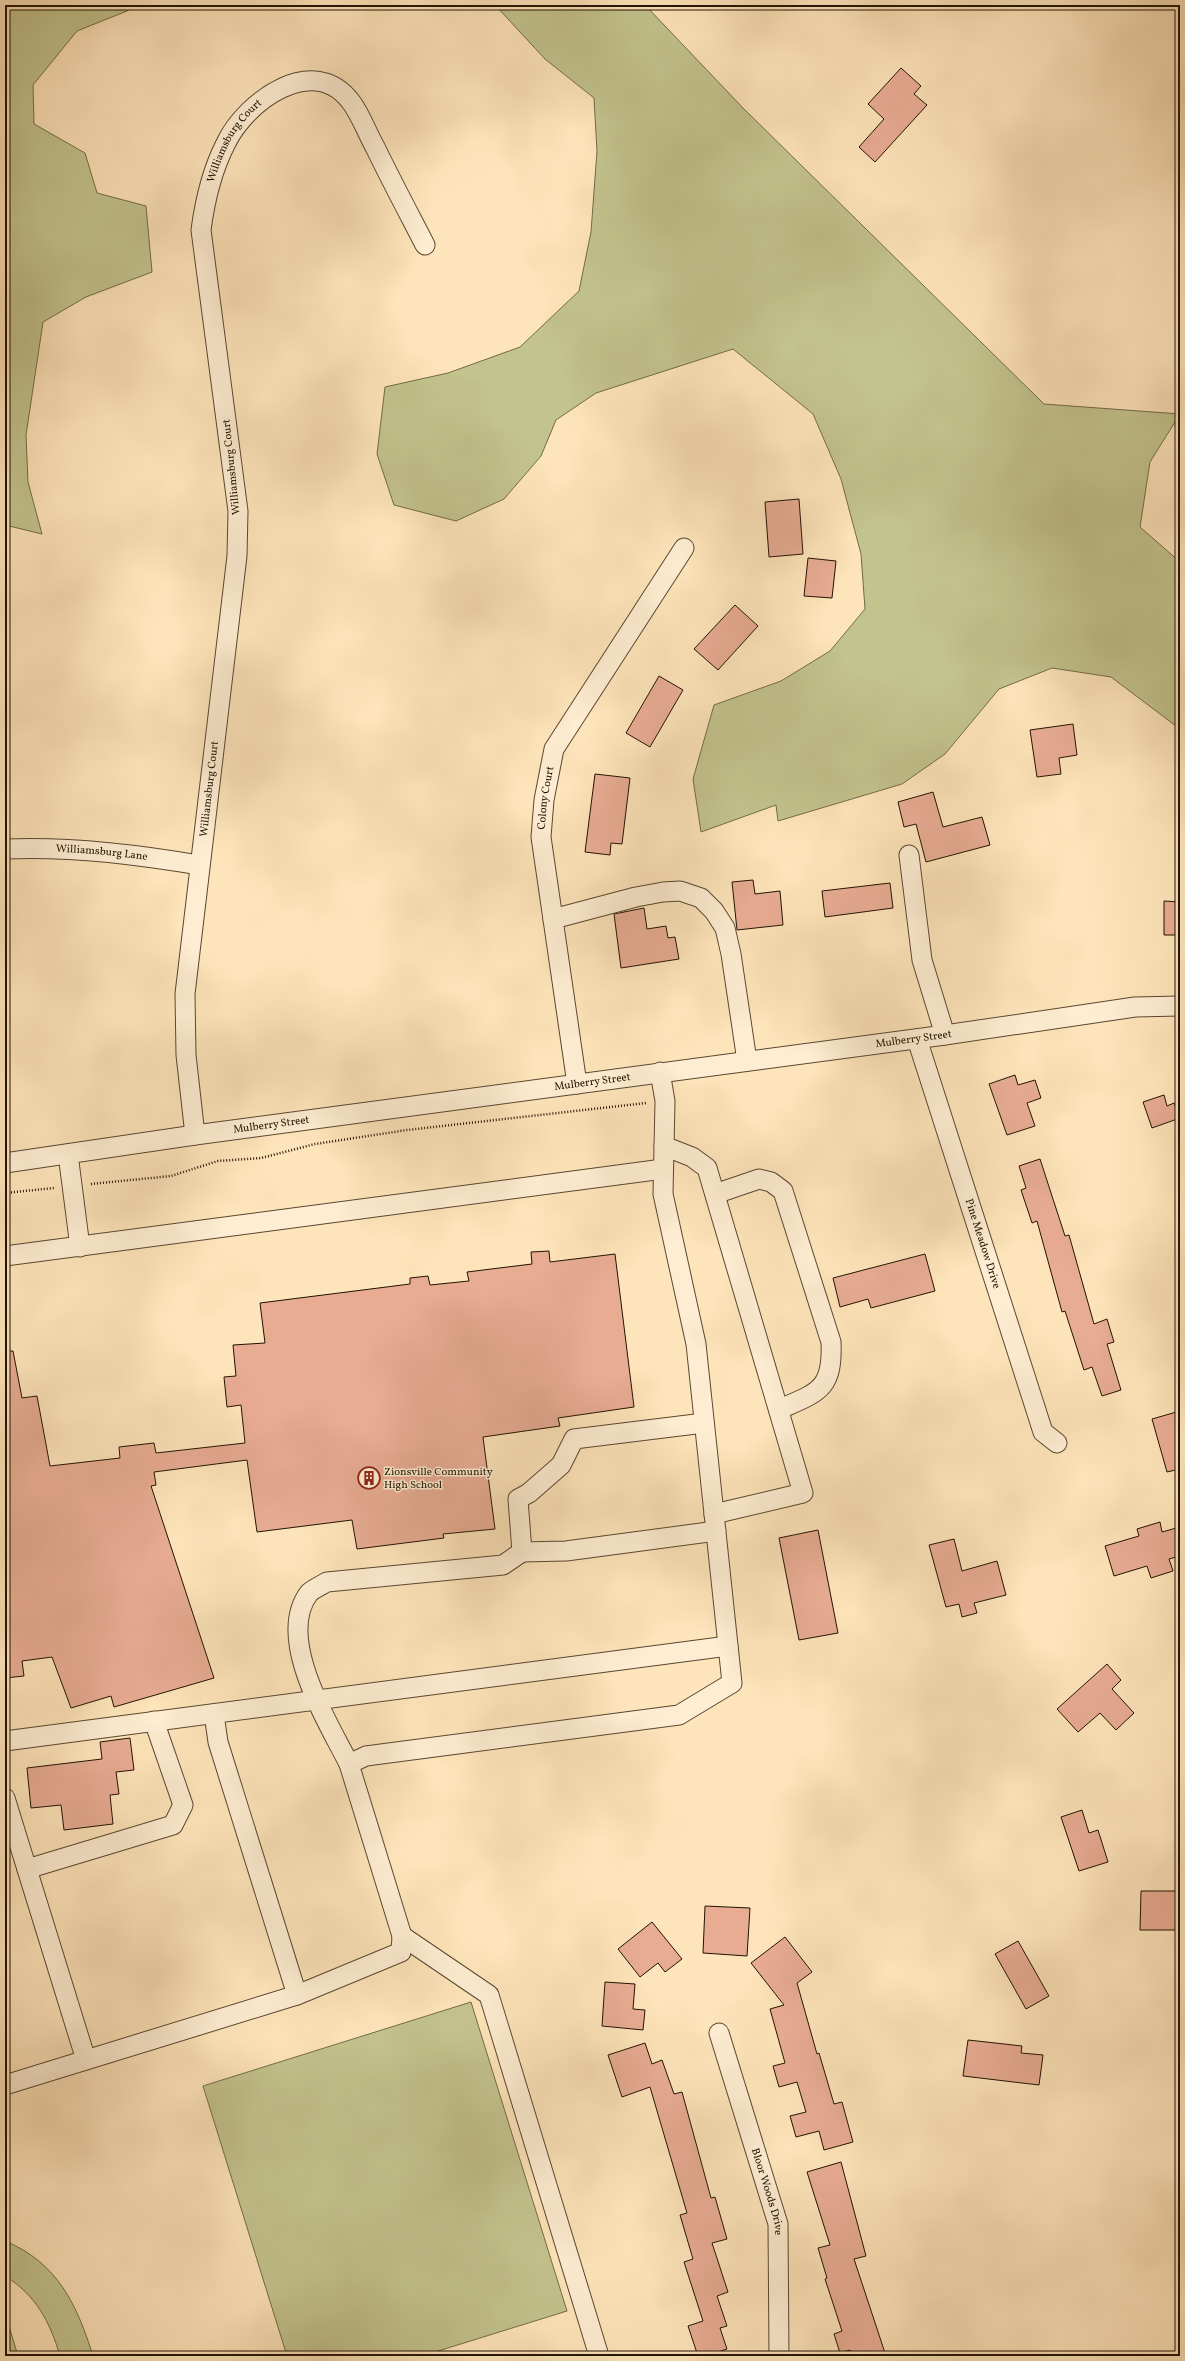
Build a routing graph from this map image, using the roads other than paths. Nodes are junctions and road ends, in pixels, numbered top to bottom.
1 (424, 245) dead end
2 (684, 548) dead end
3 (5, 849) edge
4 (909, 855) dead end
5 (199, 864) junction
6 (553, 919) junction
7 (1180, 1006) edge
8 (945, 1035) junction
9 (917, 1039) junction
10 (747, 1061) junction
11 (660, 1072) junction
12 (577, 1084) junction
13 (195, 1135) junction
14 (664, 1146) junction
15 (68, 1154) junction
16 (5, 1163) edge
17 (663, 1169) junction
18 (715, 1194) junction
19 (80, 1247) junction
20 (5, 1256) edge
21 (780, 1409) junction
22 (704, 1423) junction
23 (1057, 1443) dead end
24 (715, 1522) junction
25 (522, 1552) junction
26 (728, 1646) junction
27 (316, 1699) junction
28 (214, 1714) junction
29 (154, 1721) junction
30 (5, 1741) edge
31 (349, 1764) junction
32 (5, 1798) edge
33 (27, 1869) junction
34 (402, 1936) junction
35 (297, 1995) junction
36 (719, 2033) dead end
37 (86, 2060) junction
38 (5, 2085) edge
39 (599, 2356) edge
40 (779, 2356) edge

1 - 5 street, Williamsburg Court
2 - 6 street, Colony Court
3 - 5 street, Williamsburg Lane
4 - 8 street
5 - 13 street, Williamsburg Court
6 - 10 street
6 - 12 street, Colony Court
7 - 8 street, Mulberry Street
8 - 9 street, Mulberry Street
9 - 10 street, Mulberry Street
9 - 23 street, Pine Meadow Drive
10 - 11 street, Mulberry Street
11 - 12 street, Mulberry Street
11 - 14 street
12 - 13 street, Mulberry Street
13 - 15 street, Mulberry Street
14 - 17 street
14 - 18 street
15 - 16 street, Mulberry Street
15 - 19 street
17 - 19 street
17 - 22 street
18 - 21 street
18 - 21 street
19 - 20 street
21 - 24 street
22 - 24 street
22 - 25 street
24 - 25 street
24 - 26 street
25 - 27 street
26 - 27 street
26 - 31 street
27 - 28 street
27 - 31 street
28 - 29 street
28 - 35 street
29 - 30 street
29 - 33 street
31 - 34 street
32 - 33 street
33 - 37 street
34 - 35 street
34 - 39 street
35 - 37 street
36 - 40 street, Bloor Woods Drive
37 - 38 street

